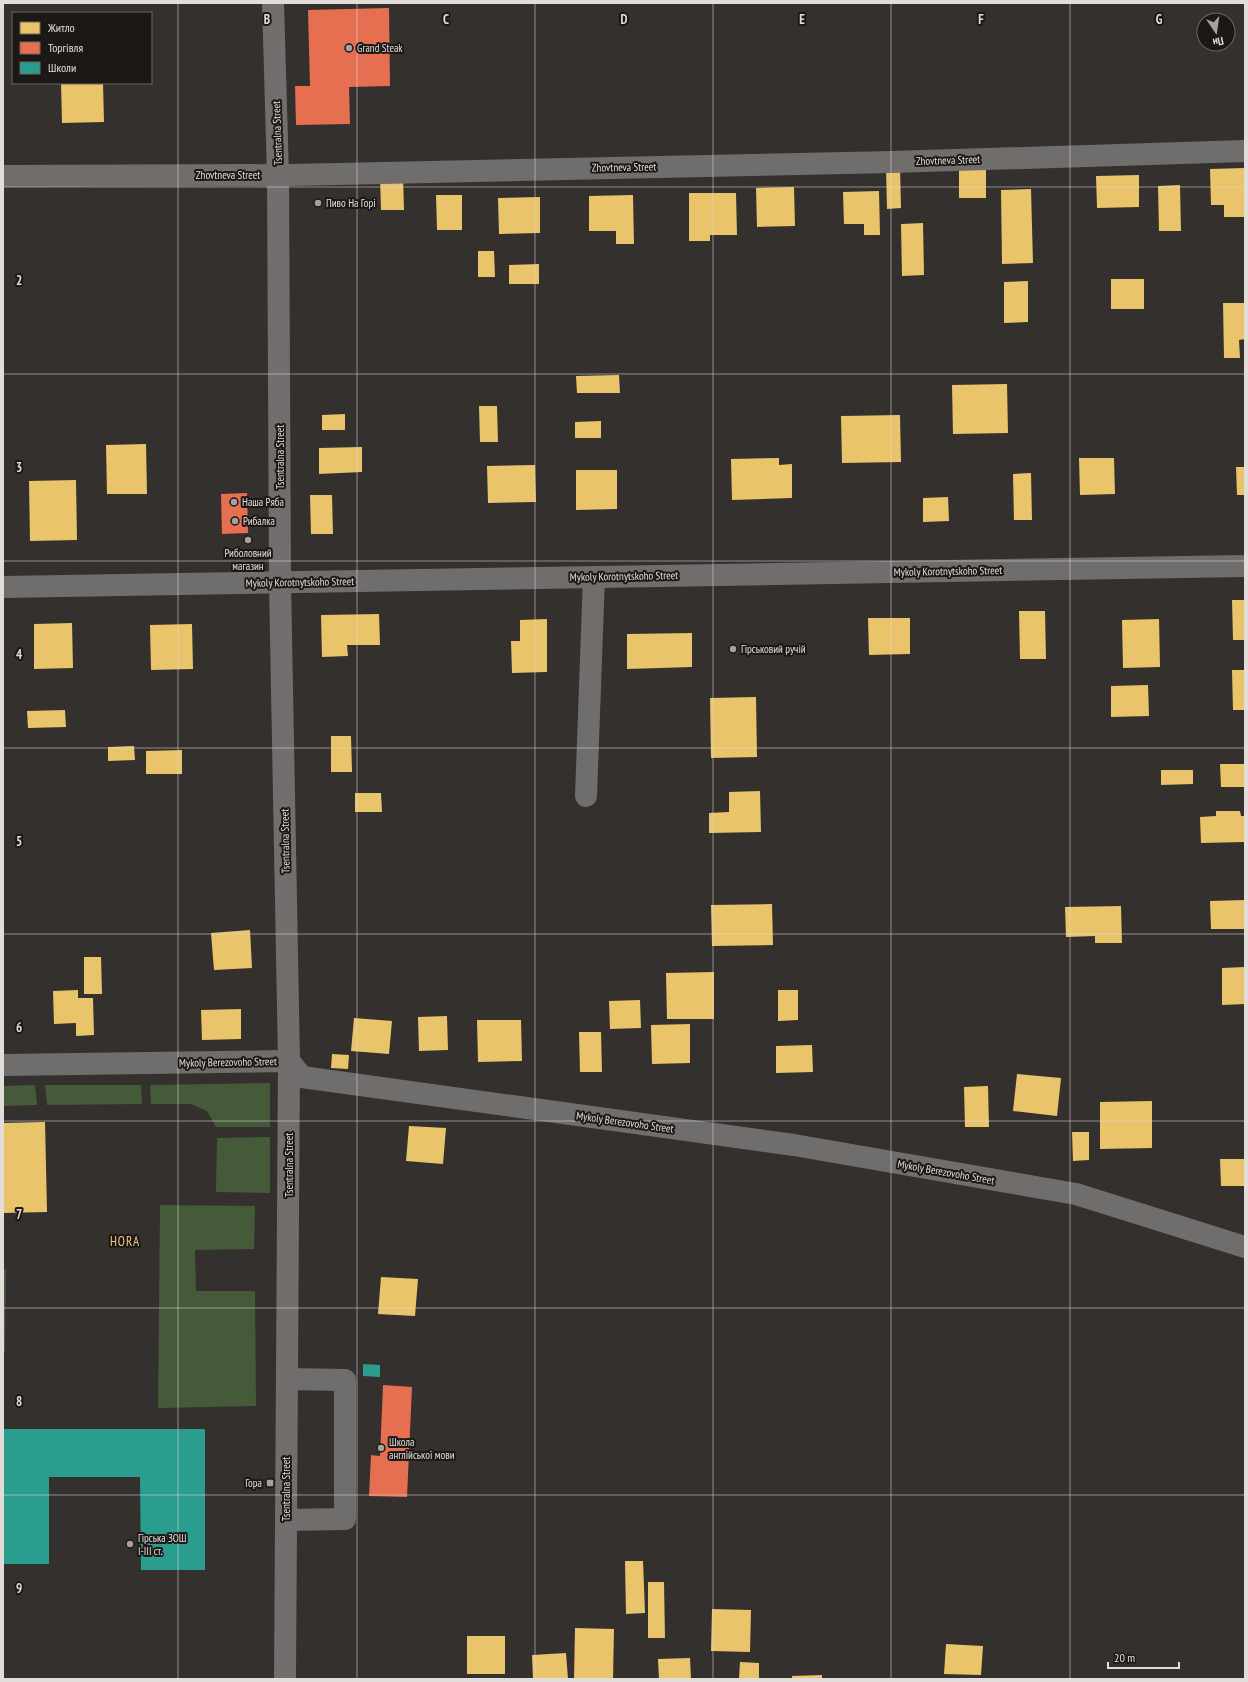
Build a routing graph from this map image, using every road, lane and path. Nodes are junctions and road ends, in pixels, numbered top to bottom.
1 (273, 3) edge
2 (1245, 151) edge
3 (278, 175) junction
4 (3, 176) edge
5 (1245, 566) edge
6 (594, 577) junction
7 (280, 582) junction
8 (3, 586) edge
9 (586, 796) dead end
10 (289, 1061) junction
11 (3, 1065) edge
12 (1245, 1247) edge
13 (287, 1379) junction
14 (286, 1520) junction
15 (285, 1679) edge

1 - 3 main road, Tsentralna Street
2 - 3 street, Zhovtneva Street
3 - 4 street, Zhovtneva Street
3 - 7 main road, Tsentralna Street
5 - 6 street, Mykoly Korotnytskoho Street
6 - 7 street, Mykoly Korotnytskoho Street
6 - 9 street
7 - 8 street, Mykoly Korotnytskoho Street
7 - 10 main road, Tsentralna Street
10 - 11 street, Mykoly Berezovoho Street
10 - 12 street, Mykoly Berezovoho Street
10 - 13 main road, Tsentralna Street
13 - 14 main road, Tsentralna Street
13 - 14 street
14 - 15 main road, Tsentralna Street

